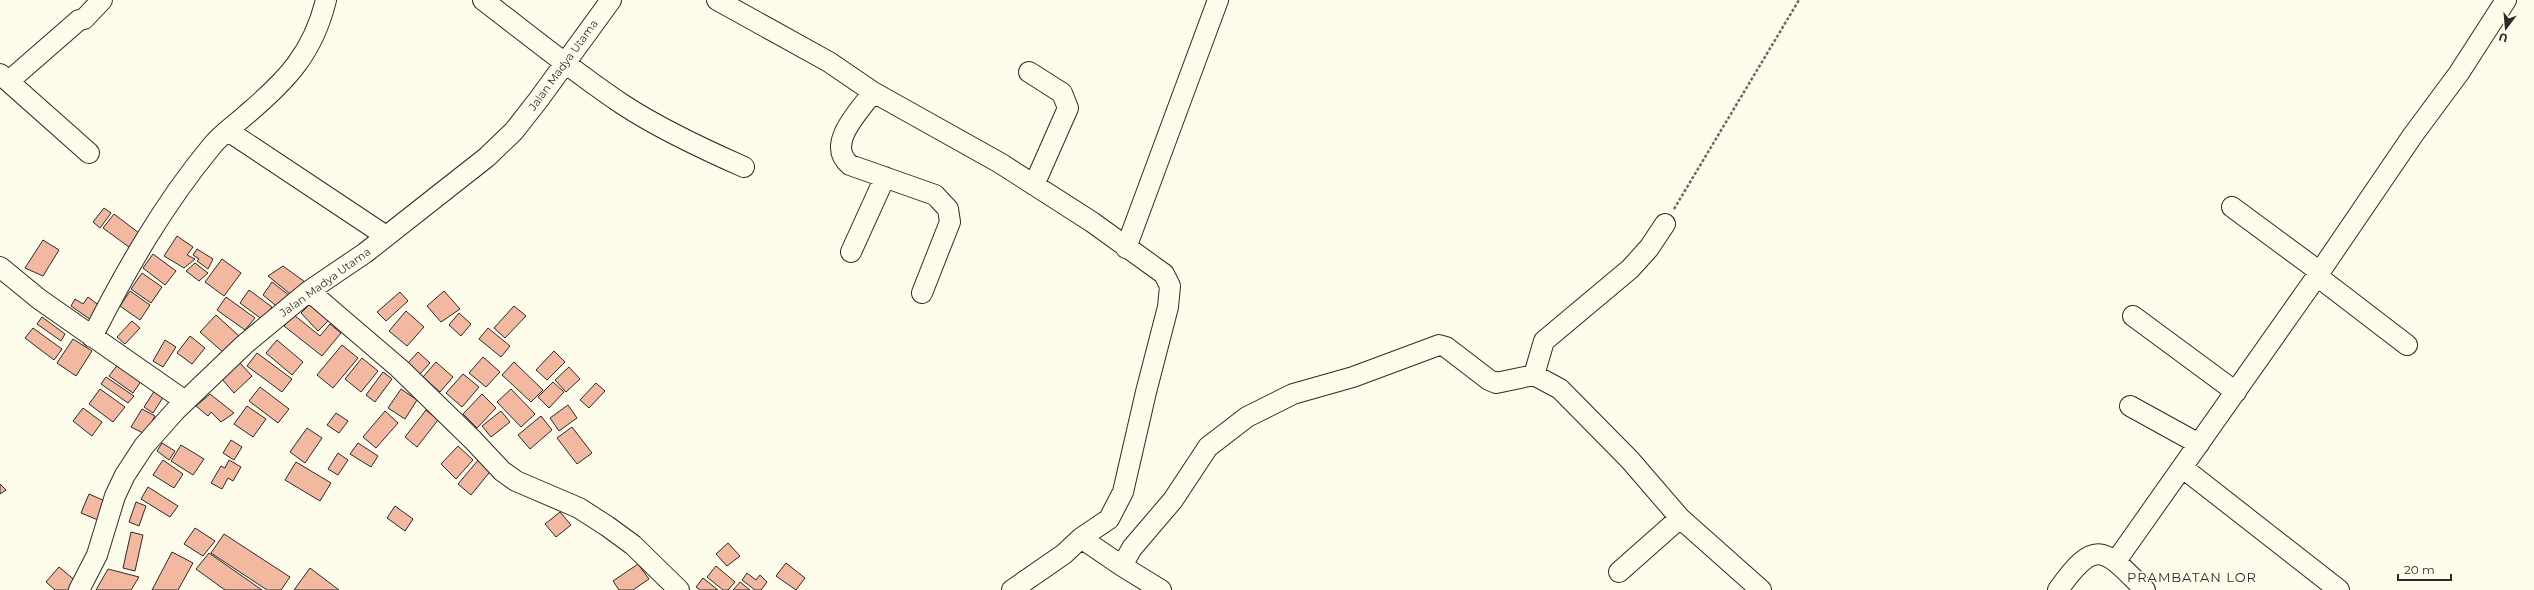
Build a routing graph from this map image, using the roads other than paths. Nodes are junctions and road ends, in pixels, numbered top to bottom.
1 (102, 0) edge
2 (326, 0) edge
3 (483, 0) edge
4 (611, 0) edge
5 (717, 0) edge
6 (1218, 0) edge
7 (2506, 0) edge
8 (566, 64) junction
9 (1029, 72) dead end
10 (4, 78) edge
11 (873, 92) junction
12 (228, 131) junction
13 (89, 153) dead end
14 (744, 167) dead end
15 (885, 177) junction
16 (1034, 185) junction
17 (2232, 207) dead end
18 (1666, 224) road end
19 (386, 236) junction
20 (1126, 248) junction
21 (851, 252) dead end
22 (0, 267) edge
23 (2319, 274) junction
24 (309, 291) junction
25 (922, 293) dead end
26 (2133, 316) dead end
27 (92, 336) junction
28 (2407, 345) dead end
29 (1534, 375) junction
30 (2236, 392) junction
31 (185, 401) junction
32 (2130, 406) dead end
33 (2199, 444) junction
34 (2184, 468) junction
35 (1680, 518) junction
36 (1083, 540) junction
37 (1113, 561) junction
38 (2116, 561) junction
39 (1619, 572) dead end
40 (79, 590) edge
41 (679, 590) edge
42 (1012, 590) edge
43 (1161, 590) edge
44 (1761, 590) edge
45 (2058, 590) edge
46 (2145, 590) edge
47 (2339, 590) edge

1 - 10 street
2 - 12 street
3 - 8 street
4 - 8 street, Jalan Madya Utama
5 - 11 street
6 - 20 street
7 - 23 street
8 - 14 street
8 - 19 street, Jalan Madya Utama
9 - 16 street
10 - 13 street
11 - 15 street
11 - 16 street
12 - 19 street
12 - 27 street
15 - 21 street
15 - 25 street
16 - 20 street
17 - 23 street
18 - 29 street
19 - 24 street, Jalan Madya Utama
20 - 36 street
22 - 27 street
23 - 28 street
23 - 30 street
24 - 31 street, Jalan Madya Utama
24 - 41 street
26 - 30 street
27 - 31 street
29 - 35 street
29 - 37 street
30 - 33 street
31 - 40 street, Jalan Madya Utama
32 - 33 street
33 - 34 street
34 - 38 street
34 - 47 street
35 - 39 street
35 - 44 street
36 - 37 street
36 - 42 street
37 - 43 street
38 - 45 street
38 - 46 street

